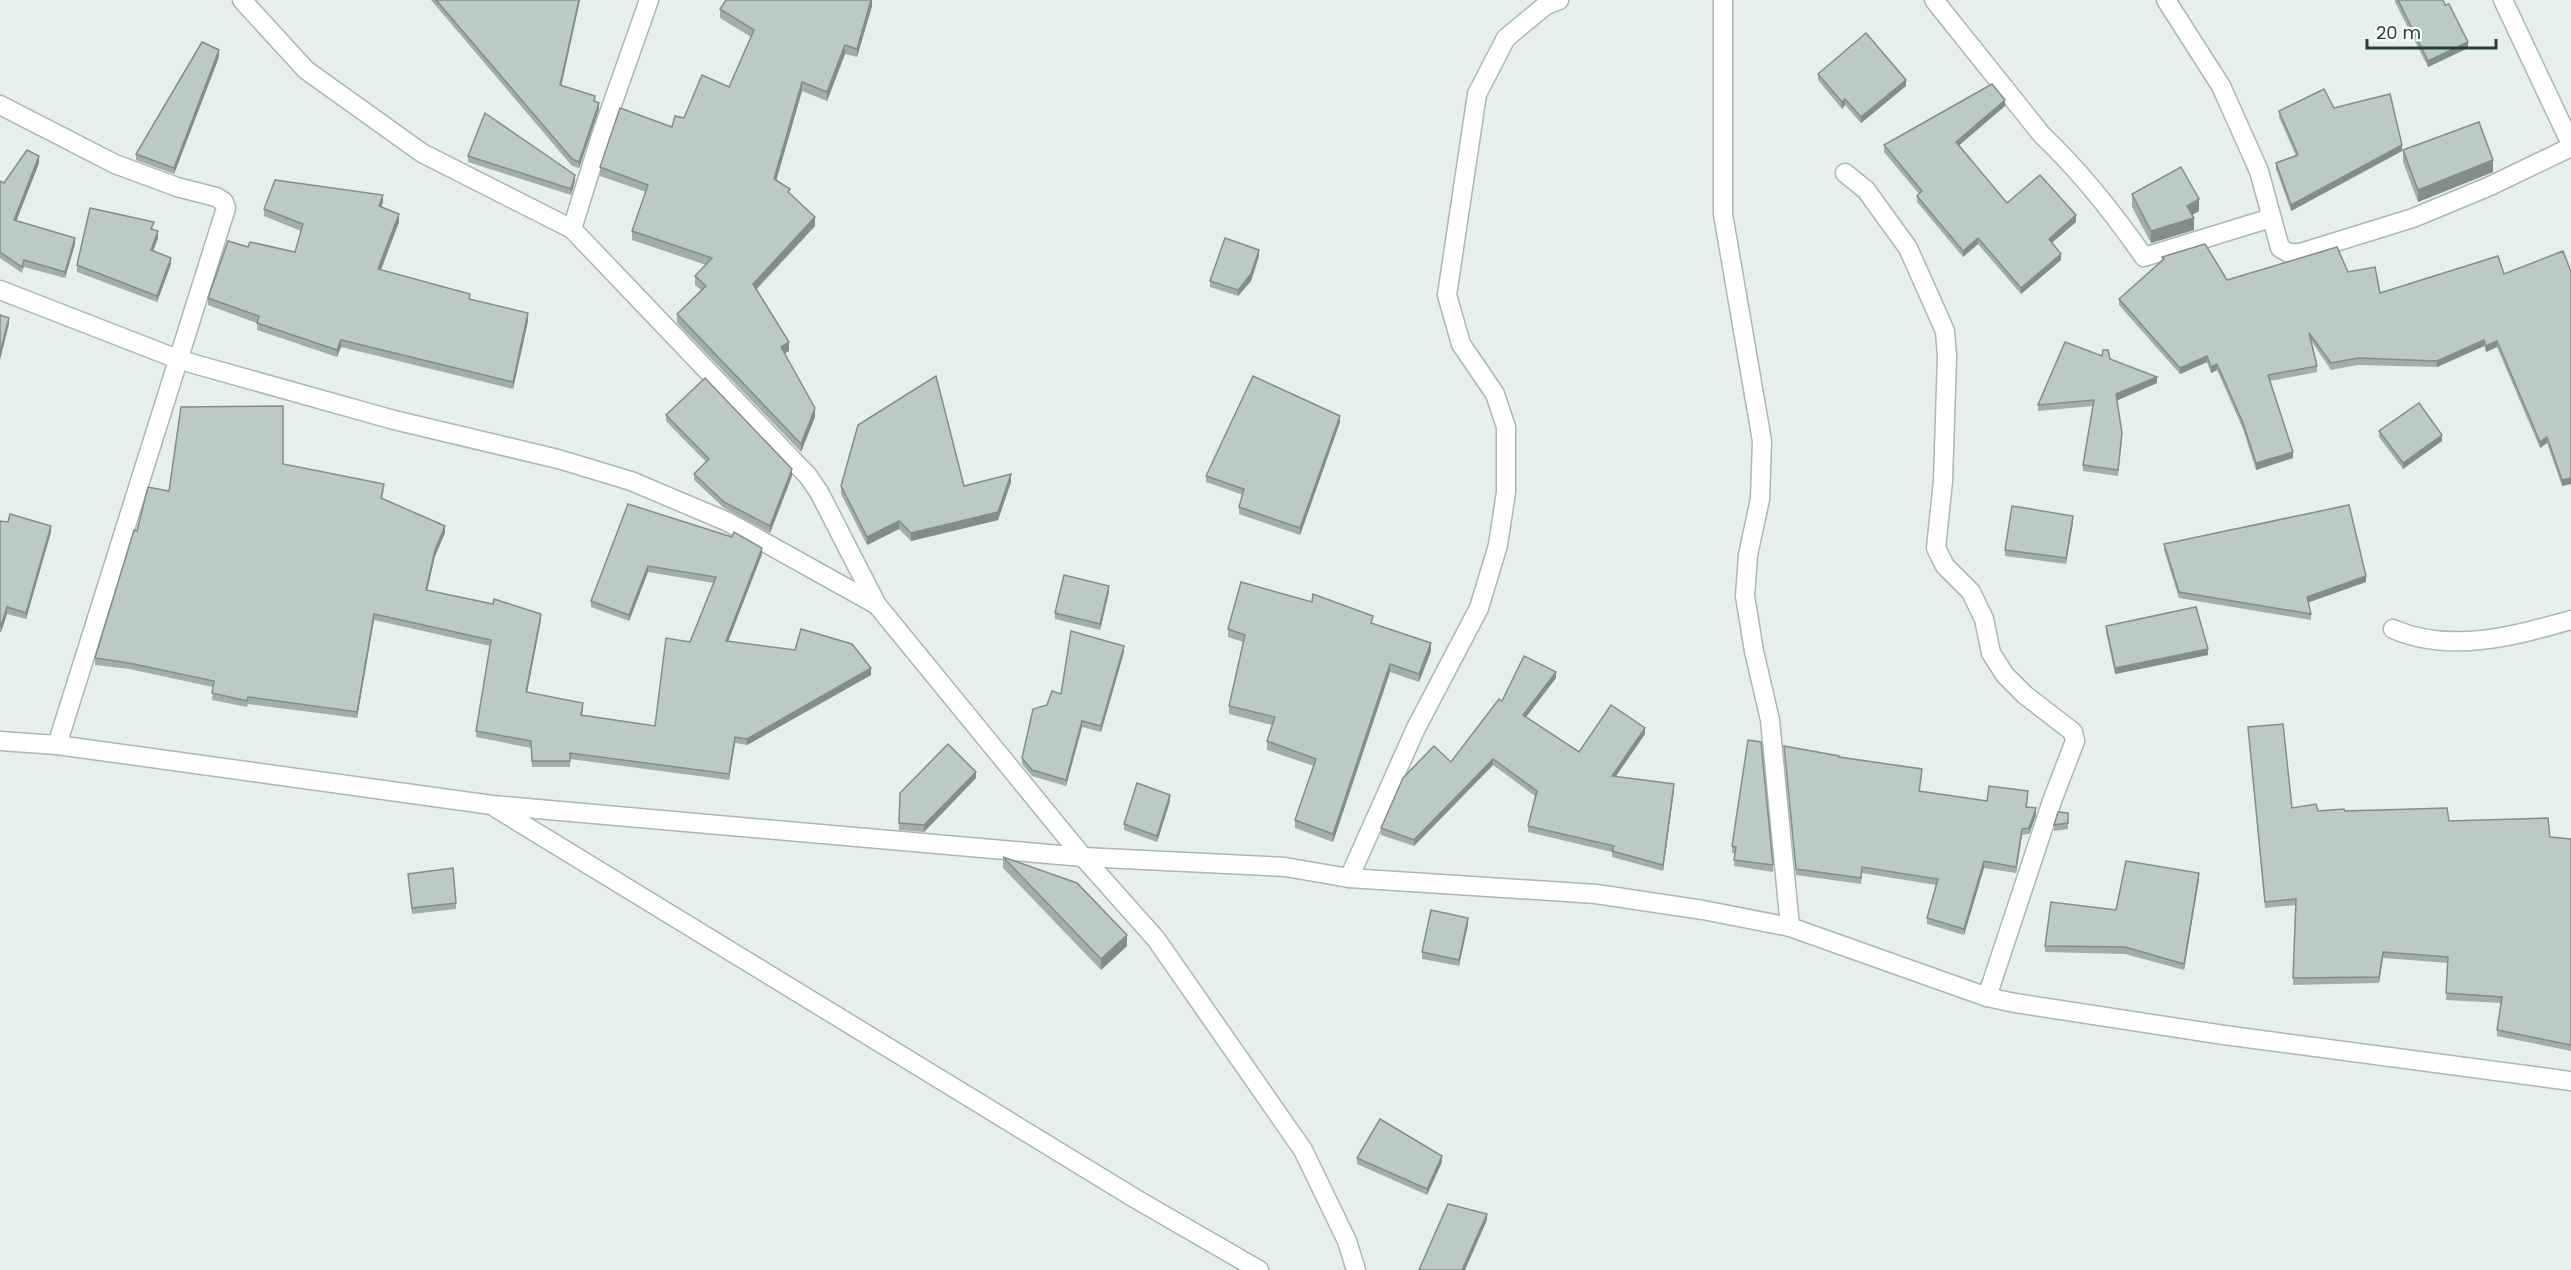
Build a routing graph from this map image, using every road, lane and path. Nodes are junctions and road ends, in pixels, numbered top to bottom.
1 (242, 0) edge
2 (649, 0) edge
3 (1559, 0) edge
4 (1723, 0) edge
5 (1934, 0) edge
6 (2166, 0) edge
7 (2503, 0) edge
8 (0, 105) edge
9 (2571, 145) edge
10 (1845, 173) dead end
11 (2271, 218) junction
12 (572, 229) junction
13 (0, 290) edge
14 (180, 360) junction
15 (877, 605) junction
16 (2571, 620) edge
17 (2393, 629) dead end
18 (0, 741) edge
19 (57, 745) junction
20 (492, 805) junction
21 (1083, 857) junction
22 (1349, 878) junction
23 (1790, 927) junction
24 (1987, 997) junction
25 (2571, 1081) edge
26 (1259, 1270) edge
27 (1356, 1270) edge

1 - 12 street
2 - 12 street
3 - 22 street
4 - 23 street
5 - 11 street
6 - 11 street
7 - 9 street
8 - 14 street
9 - 11 street
10 - 24 street
12 - 15 street
13 - 14 street
14 - 15 street
14 - 19 street
15 - 21 street
16 - 17 street
18 - 19 street
19 - 20 street
20 - 21 street
20 - 26 street
21 - 22 street
21 - 27 street
22 - 23 street
23 - 24 street
24 - 25 street

